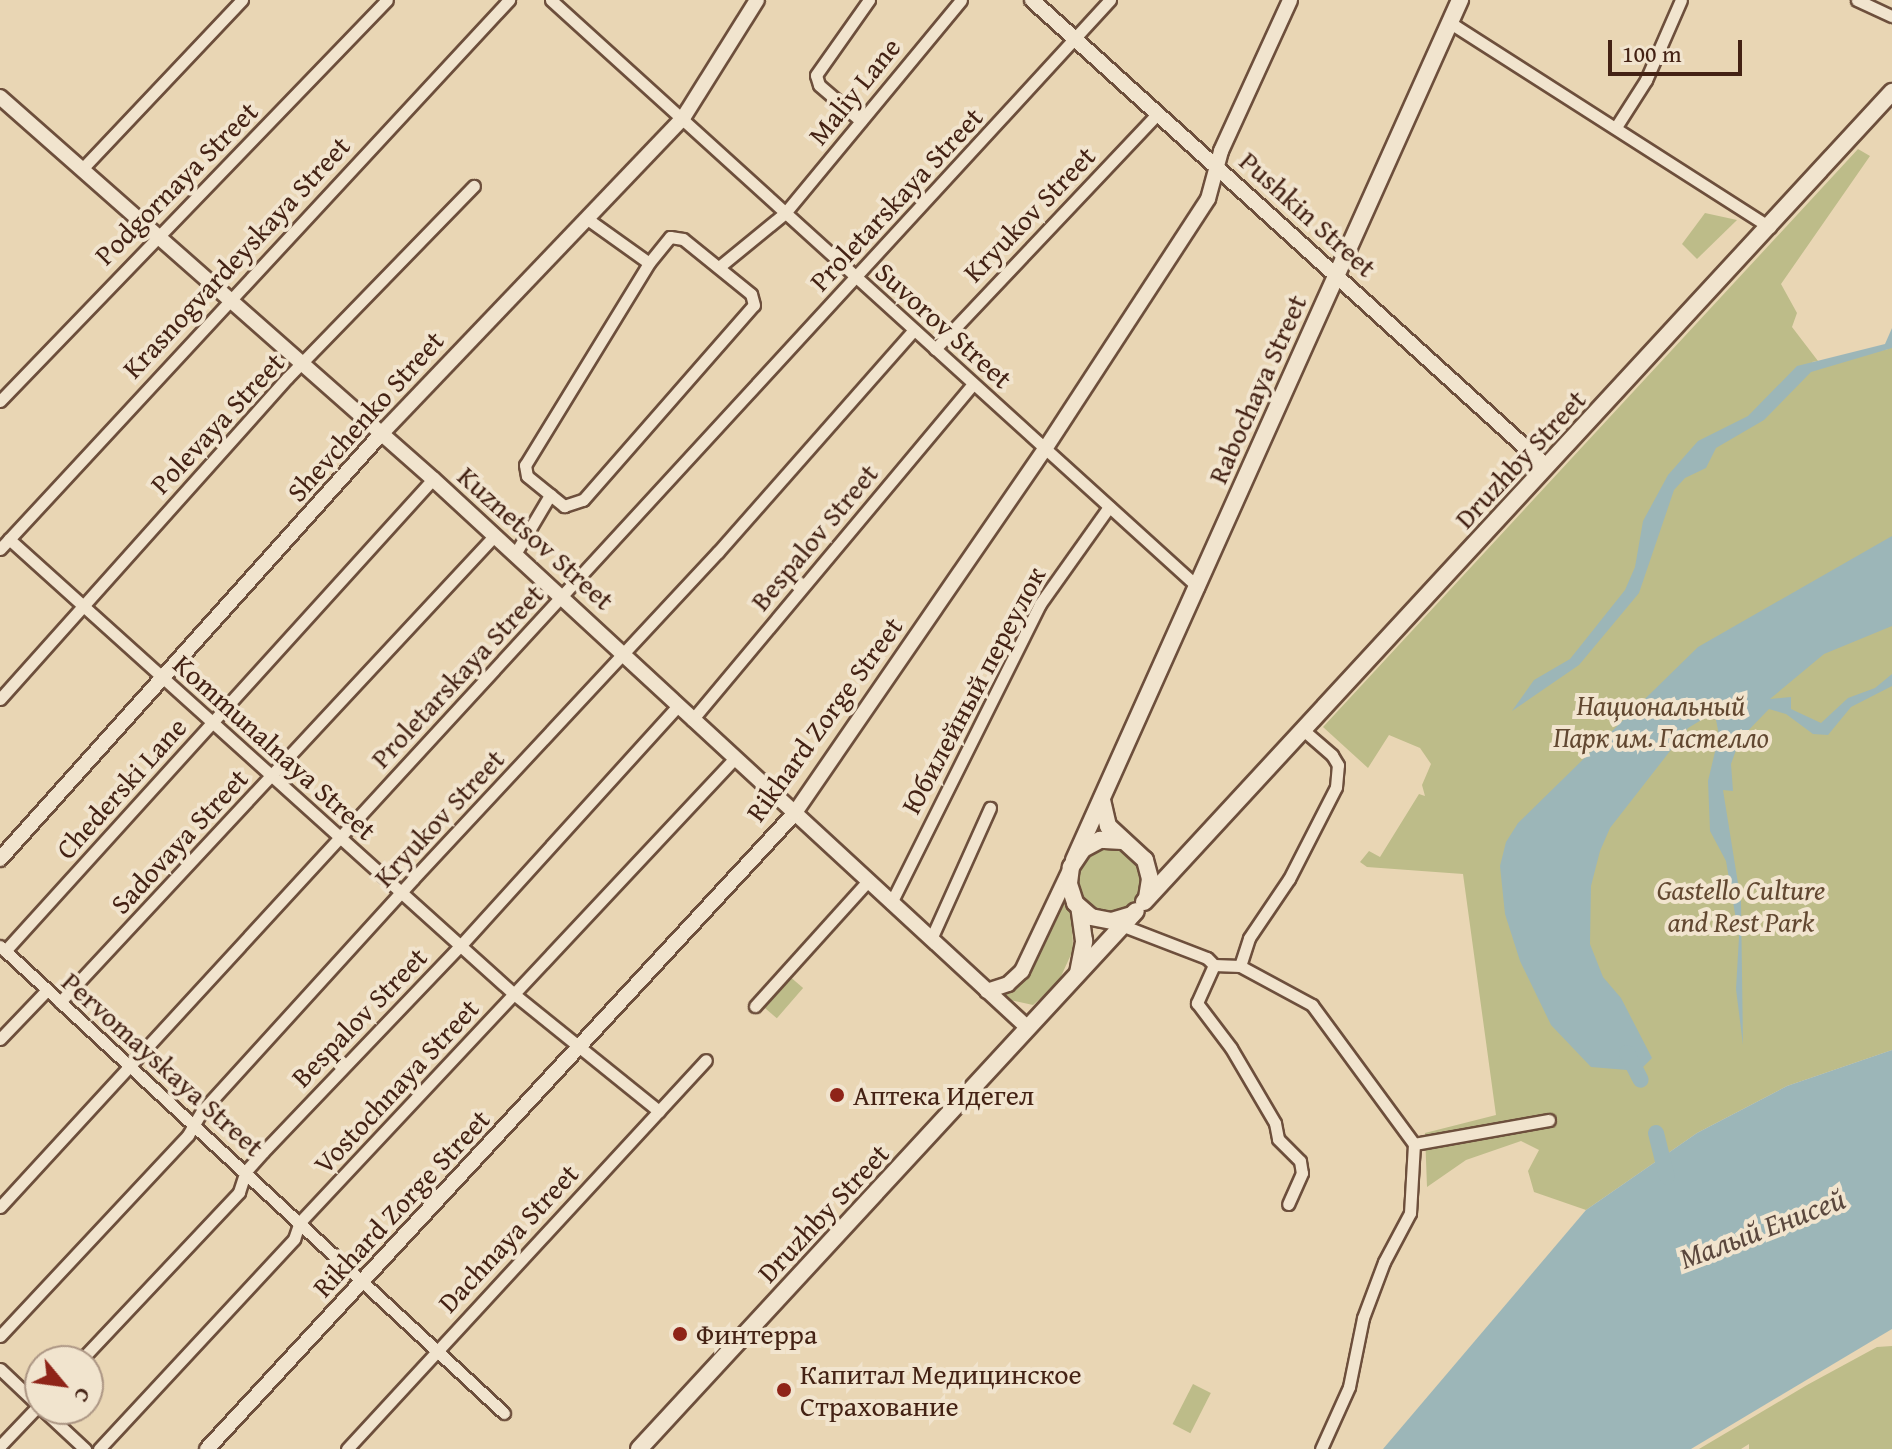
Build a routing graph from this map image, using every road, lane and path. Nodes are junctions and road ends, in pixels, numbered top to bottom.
1 (242, 0) edge
2 (387, 0) edge
3 (509, 0) edge
4 (551, 0) edge
5 (757, 0) edge
6 (869, 0) edge
7 (961, 0) edge
8 (1032, 0) edge
9 (1110, 0) edge
10 (1290, 0) edge
11 (1460, 0) edge
12 (1681, 0) edge
13 (1857, 0) edge
14 (1892, 16) edge
15 (1449, 22) junction
16 (1078, 41) junction
17 (1892, 92) edge
18 (0, 97) edge
19 (1158, 113) junction
20 (683, 118) junction
21 (861, 121) junction
22 (1616, 127) junction
23 (1217, 167) junction
24 (82, 169) junction
25 (474, 186) dead end
26 (785, 213) junction
27 (586, 218) junction
28 (1770, 227) junction
29 (161, 237) junction
30 (649, 263) junction
31 (719, 267) junction
32 (1336, 274) junction
33 (856, 277) junction
34 (230, 297) junction
35 (914, 330) junction
36 (935, 349) junction
37 (303, 365) junction
38 (973, 384) junction
39 (0, 401) edge
40 (380, 435) junction
41 (1045, 449) junction
42 (1547, 467) junction
43 (433, 479) junction
44 (550, 495) junction
45 (1109, 507) junction
46 (495, 535) junction
47 (9, 539) junction
48 (0, 549) edge
49 (515, 554) junction
50 (1198, 587) junction
51 (563, 597) junction
52 (83, 608) junction
53 (623, 652) junction
54 (164, 681) junction
55 (0, 699) edge
56 (677, 707) junction
57 (692, 720) junction
58 (212, 723) junction
59 (1303, 730) junction
60 (734, 759) junction
61 (272, 778) junction
62 (1102, 799) junction
63 (990, 808) dead end
64 (794, 814) junction
65 (341, 838) junction
66 (1122, 841) junction
67 (1143, 856) junction
68 (0, 859) edge
69 (1183, 860) junction
70 (1072, 866) junction
71 (868, 881) junction
72 (402, 892) junction
73 (891, 903) junction
74 (1079, 907) junction
75 (1140, 907) junction
76 (1117, 924) junction
77 (931, 939) junction
78 (461, 945) junction
79 (2, 948) edge
80 (1214, 965) junction
81 (1240, 966) junction
82 (1077, 976) junction
83 (47, 990) junction
84 (987, 991) junction
85 (515, 995) junction
86 (60, 1002) junction
87 (755, 1006) dead end
88 (1028, 1028) junction
89 (0, 1039) edge
90 (582, 1048) junction
91 (706, 1060) dead end
92 (131, 1067) junction
93 (659, 1111) junction
94 (1549, 1120) dead end
95 (192, 1122) junction
96 (1414, 1144) junction
97 (246, 1171) junction
98 (1288, 1204) dead end
99 (0, 1207) edge
100 (300, 1222) junction
101 (365, 1279) junction
102 (0, 1336) edge
103 (95, 1345) edge
104 (438, 1349) junction
105 (0, 1369) edge
106 (24, 1391) edge
107 (504, 1413) dead end
108 (24, 1422) edge
109 (60, 1425) edge
110 (0, 1446) edge
111 (643, 1448) edge
112 (85, 1449) edge
113 (99, 1449) edge
114 (207, 1449) edge
115 (347, 1449) edge
116 (1321, 1449) edge

1 - 24 street
2 - 29 street, Podgornaya Street
3 - 34 street, Krasnogvardeyskaya Street
4 - 20 street, Suvorov Street
5 - 20 street, Shevchenko Street
6 - 21 street
7 - 21 street, Maliy Lane
8 - 16 street, Pushkin Street
9 - 16 street, Proletarskaya Street
10 - 23 street, Rikhard Zorge Street
11 - 15 main road, Rabochaya Street
12 - 22 street
13 - 14 street
15 - 22 street
15 - 32 main road, Rabochaya Street
16 - 19 street, Pushkin Street
16 - 33 street, Proletarskaya Street
17 - 28 main road, Druzhby Street
18 - 24 street, Kuznetsov Street
19 - 23 street, Pushkin Street
19 - 36 street, Kryukov Street
20 - 26 street, Suvorov Street
20 - 27 street, Shevchenko Street
21 - 26 street, Maliy Lane
22 - 28 street
23 - 32 street, Pushkin Street
23 - 41 street, Rikhard Zorge Street
24 - 29 street, Kuznetsov Street
25 - 37 street, Polevaya Street
26 - 31 street, Maliy Lane
26 - 33 street, Suvorov Street
27 - 30 street
27 - 40 street, Shevchenko Street
28 - 42 main road, Druzhby Street
29 - 34 street, Kuznetsov Street
29 - 39 street, Podgornaya Street
30 - 31 street
30 - 44 street
31 - 44 street
32 - 42 street, Pushkin Street
32 - 50 main road, Rabochaya Street
33 - 35 street, Suvorov Street
33 - 51 street, Proletarskaya Street
34 - 37 street, Kuznetsov Street
34 - 47 street, Krasnogvardeyskaya Street
35 - 36 street, Suvorov Street
35 - 53 street, Kryukov Street
36 - 38 street, Suvorov Street
37 - 40 street, Kuznetsov Street
37 - 52 street, Polevaya Street
38 - 41 street, Suvorov Street
38 - 57 street, Bespalov Street
40 - 43 street, Kuznetsov Street
40 - 54 street, Shevchenko Street
41 - 45 street, Suvorov Street
41 - 64 street, Rikhard Zorge Street
42 - 59 main road, Druzhby Street
43 - 46 street, Kuznetsov Street
43 - 58 street, Chederski Lane
44 - 49 street
45 - 50 street, Suvorov Street
45 - 73 street, Юбилейный переулок
46 - 49 street, Kuznetsov Street
46 - 61 street, Sadovaya Street
47 - 48 street, Krasnogvardeyskaya Street
47 - 52 street, Kommunalnaya Street
49 - 51 street, Kuznetsov Street
50 - 62 main road, Rabochaya Street
51 - 53 street, Kuznetsov Street
51 - 65 street, Proletarskaya Street
52 - 54 street, Kommunalnaya Street
52 - 55 street, Polevaya Street
53 - 56 street, Kuznetsov Street
53 - 72 street, Kryukov Street
54 - 58 street, Kommunalnaya Street
54 - 68 street, Shevchenko Street
56 - 57 street, Kuznetsov Street
56 - 78 street, Bespalov Street
57 - 60 street, Kuznetsov Street
58 - 61 street, Kommunalnaya Street
58 - 79 street, Chederski Lane
59 - 69 main road, Druzhby Street
59 - 81 street
60 - 64 street, Kuznetsov Street
60 - 85 street, Vostochnaya Street
61 - 65 street, Kommunalnaya Street
61 - 86 street, Sadovaya Street
62 - 66 main road
62 - 70 main road, Rabochaya Street
63 - 77 street
64 - 71 street, Kuznetsov Street
64 - 90 street, Rikhard Zorge Street
65 - 72 street, Kommunalnaya Street
65 - 92 street, Proletarskaya Street
66 - 67 main road
66 - 70 main road
67 - 69 main road
67 - 75 main road
69 - 75 main road, Druzhby Street
70 - 74 main road
70 - 84 street
71 - 73 street, Kuznetsov Street
71 - 87 street
72 - 78 street, Kommunalnaya Street
72 - 95 street, Kryukov Street
73 - 77 street, Kuznetsov Street
74 - 76 main road
74 - 82 main road
75 - 76 main road
76 - 80 street
76 - 82 main road, Druzhby Street
77 - 84 street, Kuznetsov Street
78 - 85 street, Kommunalnaya Street
78 - 97 street, Bespalov Street
79 - 83 street, Pervomayskaya Street
80 - 81 street
80 - 98 street
81 - 96 street
82 - 88 main road, Druzhby Street
83 - 86 street, Pervomayskaya Street
83 - 89 street
84 - 88 street, Kuznetsov Street
85 - 90 street, Kommunalnaya Street
85 - 100 street, Vostochnaya Street
86 - 92 street, Pervomayskaya Street
88 - 111 main road, Druzhby Street
90 - 93 street, Kommunalnaya Street
90 - 101 street, Rikhard Zorge Street
91 - 93 street, Dachnaya Street
92 - 95 street, Pervomayskaya Street
92 - 99 street, Proletarskaya Street
93 - 104 street, Dachnaya Street
94 - 96 street
95 - 97 street, Pervomayskaya Street
95 - 102 street, Kryukov Street
96 - 116 street
97 - 100 street, Pervomayskaya Street
97 - 103 street, Bespalov Street
100 - 101 street, Pervomayskaya Street
100 - 113 street, Vostochnaya Street
101 - 104 street, Pervomayskaya Street
101 - 114 street, Rikhard Zorge Street
104 - 107 street, Pervomayskaya Street
104 - 115 street, Dachnaya Street
105 - 106 street
108 - 110 street
109 - 112 street

